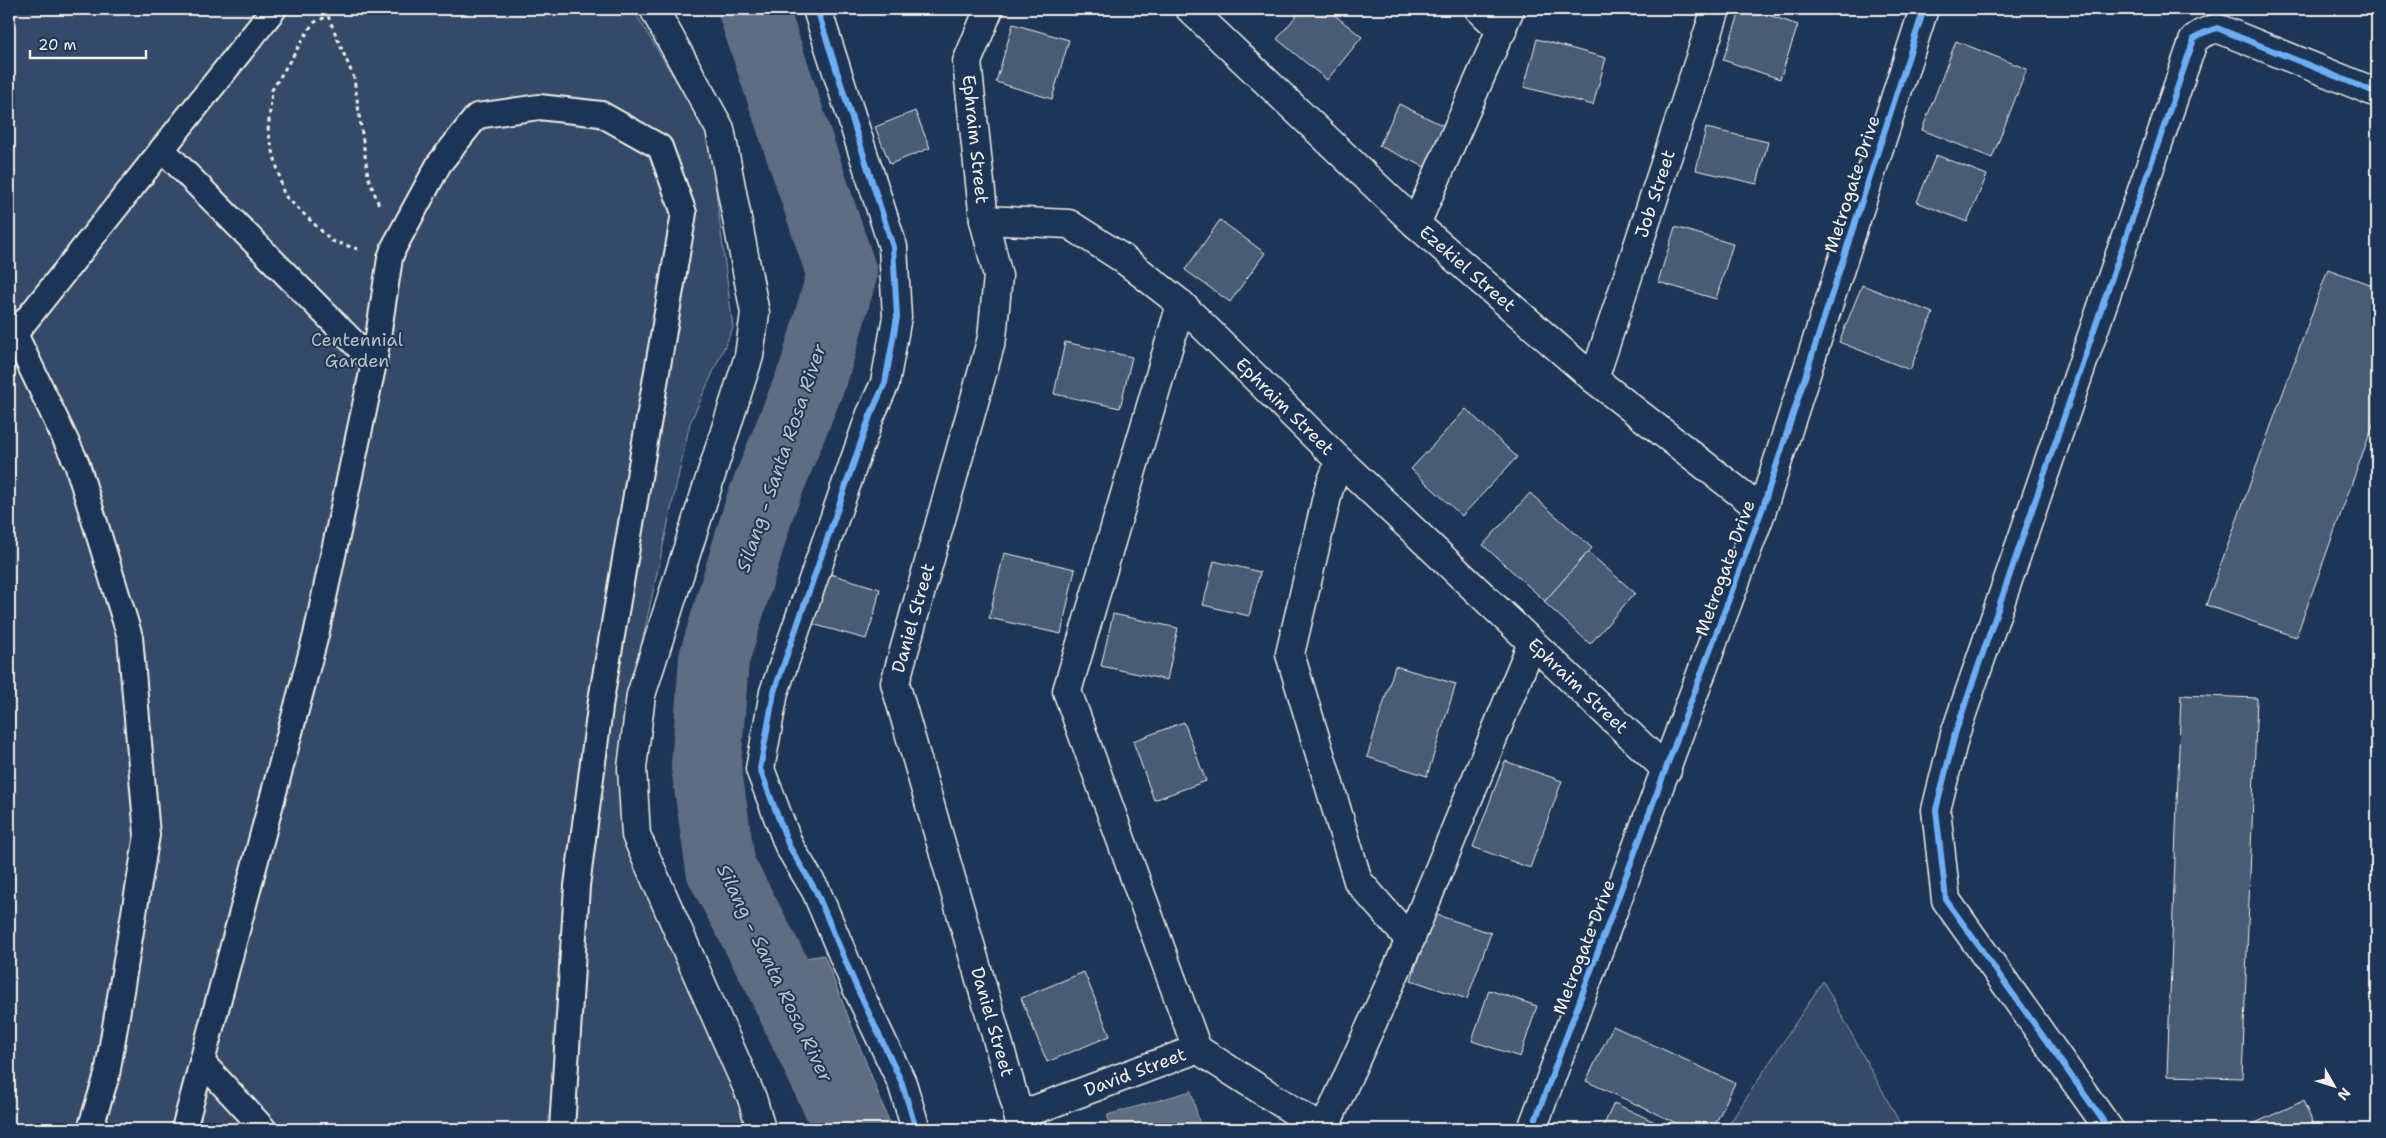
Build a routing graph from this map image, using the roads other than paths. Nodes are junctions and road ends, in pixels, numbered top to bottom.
1 (274, 9) edge
2 (654, 9) edge
3 (818, 9) edge
4 (989, 9) edge
5 (1190, 9) edge
6 (1479, 9) edge
7 (1716, 9) edge
8 (1924, 9) edge
9 (1506, 20) edge
10 (2377, 93) edge
11 (162, 149) junction
12 (984, 220) junction
13 (1416, 224) junction
14 (1181, 304) junction
15 (12, 332) edge
16 (374, 363) junction
17 (1594, 379) junction
18 (1340, 461) junction
19 (1762, 510) junction
20 (1532, 644) junction
21 (1667, 770) junction
22 (1410, 940) junction
23 (1197, 1049) junction
24 (202, 1062) junction
25 (1021, 1123) edge
26 (90, 1129) edge
27 (184, 1129) edge
28 (263, 1129) edge
29 (562, 1129) edge
30 (761, 1129) edge
31 (916, 1129) edge
32 (1323, 1129) edge
33 (1532, 1129) edge
34 (2109, 1129) edge

1 - 11 lane
2 - 30 street
3 - 31 street
4 - 12 street, Ephraim Street
5 - 13 street, Ezekiel Street
6 - 9 street
7 - 17 street, Job Street
8 - 19 street, Metrogate Drive
9 - 13 street
10 - 34 street
11 - 15 lane
11 - 16 lane
12 - 14 street, Ephraim Street
12 - 25 street, Daniel Street
13 - 17 street, Ezekiel Street
14 - 18 street, Ephraim Street
14 - 23 street
15 - 26 lane
16 - 24 lane
16 - 29 lane
17 - 19 street, Ezekiel Street
18 - 20 street, Ephraim Street
18 - 22 street
19 - 21 street, Metrogate Drive
20 - 21 street, Ephraim Street
20 - 22 street
21 - 33 street, Metrogate Drive
22 - 32 street
23 - 25 street, David Street
23 - 32 street, David Street
24 - 27 lane
24 - 28 lane

